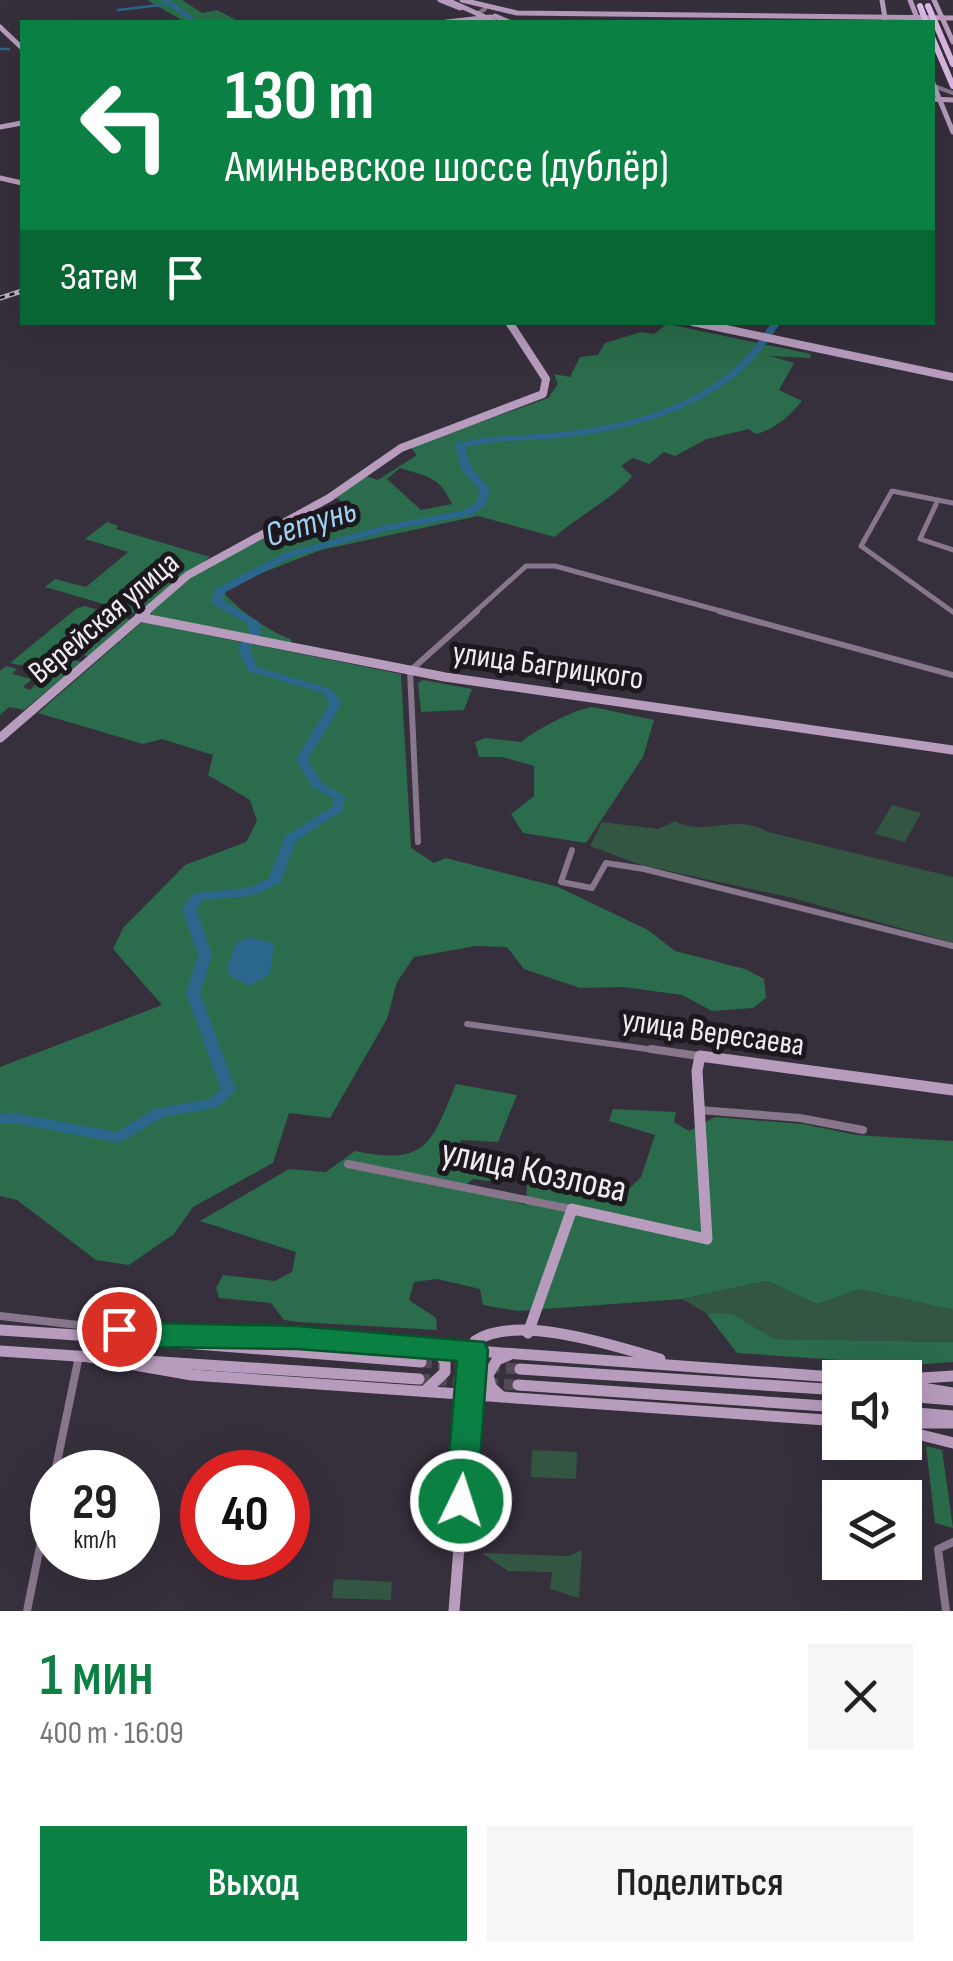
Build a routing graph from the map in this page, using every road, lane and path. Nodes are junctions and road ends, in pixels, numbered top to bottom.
1 (447, 0) edge
2 (462, 0) edge
3 (882, 0) edge
4 (923, 2) edge
5 (487, 9) junction
6 (471, 12) junction
7 (548, 14) junction
8 (886, 18) junction
9 (942, 18) junction
10 (953, 18) edge
11 (461, 20) edge
12 (481, 20) edge
13 (497, 20) edge
14 (890, 20) edge
15 (909, 20) edge
16 (928, 20) edge
17 (0, 27) edge
18 (935, 27) edge
19 (953, 42) edge
20 (935, 45) edge
21 (20, 46) edge
22 (953, 64) edge
23 (953, 96) edge
24 (936, 100) edge
25 (953, 132) edge
26 (0, 174) edge
27 (13, 176) joint
28 (20, 179) edge
29 (511, 325) edge
30 (709, 325) edge
31 (723, 325) edge
32 (761, 335) junction
33 (782, 339) joint
34 (953, 375) edge
35 (938, 500) junction
36 (953, 503) edge
37 (953, 550) edge
38 (953, 612) edge
39 (139, 618) junction
40 (410, 671) junction
41 (953, 675) edge
42 (0, 738) edge
43 (953, 750) edge
44 (418, 842) dead end
45 (572, 850) dead end
46 (953, 946) edge
47 (466, 1024) dead end
48 (700, 1056) junction
49 (953, 1090) edge
50 (699, 1110) junction
51 (862, 1130) dead end
52 (348, 1164) dead end
53 (572, 1209) junction
54 (707, 1239) joint
55 (0, 1316) edge
56 (0, 1330) edge
57 (528, 1332) junction
58 (151, 1335) junction
59 (88, 1336) junction
60 (427, 1347) junction
61 (473, 1350) junction
62 (0, 1351) edge
63 (517, 1354) junction
64 (84, 1356) junction
65 (421, 1362) tunnel mouth
66 (692, 1366) junction
67 (520, 1369) tunnel mouth
68 (822, 1376) edge
69 (953, 1376) edge
70 (922, 1380) edge
71 (419, 1386) junction
72 (518, 1386) tunnel mouth
73 (922, 1387) edge
74 (822, 1389) edge
75 (468, 1396) junction
76 (922, 1396) edge
77 (953, 1396) edge
78 (512, 1399) junction
79 (822, 1406) edge
80 (922, 1415) edge
81 (822, 1420) edge
82 (953, 1420) edge
83 (922, 1422) edge
84 (922, 1435) edge
85 (953, 1442) edge
86 (60, 1450) edge
87 (953, 1542) edge
88 (34, 1580) edge
89 (28, 1611) edge
90 (454, 1611) edge
91 (946, 1611) edge

1 - 6 main road
1 - 13 main road, bridge
2 - 5 main road
3 - 8 main road
4 - 9 main road
5 - 6 street
5 - 7 main road
6 - 11 main road
7 - 8 main road
7 - 12 main road
8 - 14 main road
8 - 15 main road
9 - 10 main road
9 - 16 main road
9 - 19 main road
17 - 21 main road
18 - 22 main road, bridge
20 - 23 main road
23 - 24 main road
24 - 25 main road
26 - 27 main road
27 - 28 street
29 - 39 main road, Верейская улица
30 - 32 main road
31 - 32 main road
32 - 33 main road
33 - 34 street
35 - 36 street
35 - 37 street
35 - 38 street
39 - 40 main road, улица Багрицкого
39 - 42 main road, Верейская улица
40 - 41 street
40 - 43 main road, улица Багрицкого
40 - 44 street
45 - 46 street
47 - 48 street, улица Вересаева
48 - 49 main road, улица Вересаева
48 - 50 street
50 - 51 street
50 - 54 street
52 - 53 street, улица Козлова
53 - 54 main road, улица Козлова
53 - 57 main road
55 - 58 street
56 - 59 main road
57 - 61 street
57 - 66 main road
58 - 59 main road
58 - 60 main road
59 - 65 main road
60 - 61 main road
60 - 71 street
61 - 63 main road
61 - 75 main road
62 - 64 main road
63 - 66 main road
63 - 78 main road
64 - 71 main road
64 - 86 street
66 - 68 main road
67 - 74 main road
69 - 70 street
71 - 75 main road
72 - 79 main road
73 - 77 main road
75 - 78 main road
75 - 90 main road
76 - 77 main road
78 - 81 main road
80 - 82 main road
82 - 83 main road
84 - 85 main road
87 - 91 street
88 - 89 street

